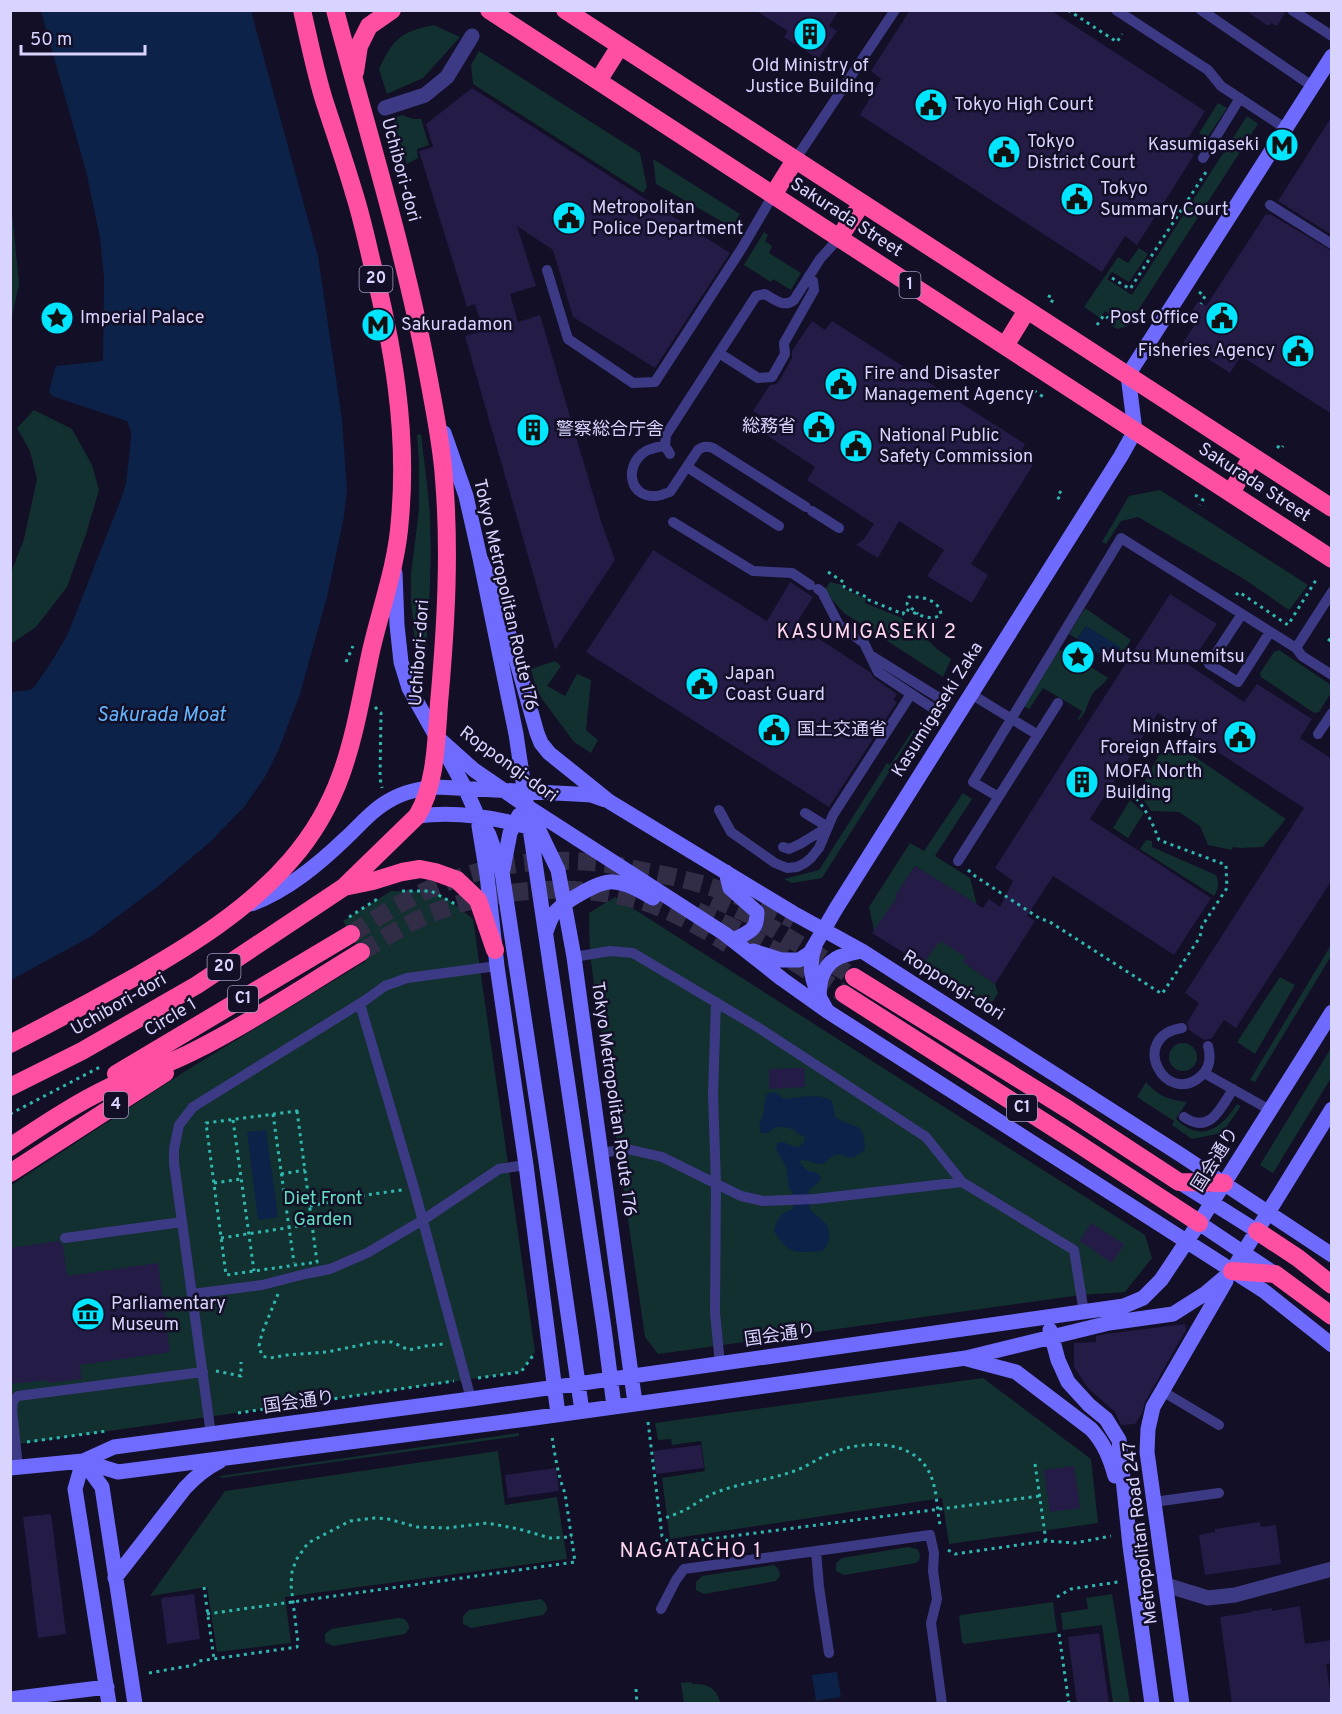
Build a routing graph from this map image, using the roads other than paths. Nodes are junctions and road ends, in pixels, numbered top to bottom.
1 (302, 10) edge
2 (335, 10) edge
3 (392, 10) edge
4 (489, 10) edge
5 (565, 10) edge
6 (895, 10) edge
7 (1116, 10) edge
8 (1201, 10) edge
9 (1292, 10) edge
10 (472, 36) dead end
11 (1332, 36) edge
12 (620, 46) junction
13 (1332, 56) edge
14 (598, 81) junction
15 (354, 82) junction
16 (1312, 86) junction
17 (1240, 98) junction
18 (385, 108) dead end
19 (1285, 128) junction
20 (1203, 158) dead end
21 (795, 160) junction
22 (773, 195) junction
23 (862, 203) junction
24 (1270, 205) dead end
25 (839, 238) junction
26 (1332, 244) edge
27 (547, 270) dead end
28 (808, 278) junction
29 (1027, 310) junction
30 (1005, 346) junction
31 (719, 353) junction
32 (1128, 375) junction
33 (432, 396) junction
34 (1135, 430) junction
35 (1252, 456) junction
36 (687, 467) junction
37 (1231, 493) junction
38 (1332, 508) edge
39 (673, 522) dead end
40 (780, 526) dead end
41 (839, 528) dead end
42 (396, 555) junction
43 (480, 558) junction
44 (1332, 559) edge
45 (1332, 592) edge
46 (1242, 614) junction
47 (1270, 632) junction
48 (1296, 648) junction
49 (870, 655) junction
50 (1332, 675) edge
51 (911, 694) junction
52 (971, 694) junction
53 (1058, 704) dead end
54 (1332, 713) edge
55 (1011, 719) junction
56 (1318, 734) dead end
57 (1038, 735) junction
58 (436, 736) junction
59 (429, 788) junction
60 (465, 788) junction
61 (503, 790) junction
62 (997, 796) junction
63 (526, 799) junction
64 (610, 802) junction
65 (719, 810) dead end
66 (805, 813) dead end
67 (417, 816) junction
68 (478, 817) junction
69 (515, 822) junction
70 (828, 827) junction
71 (535, 829) junction
72 (783, 847) dead end
73 (595, 850) junction
74 (958, 861) road end
75 (502, 872) junction
76 (726, 872) junction
77 (344, 887) junction
78 (565, 904) junction
79 (240, 908) junction
80 (347, 927) tunnel mouth
81 (823, 930) junction
82 (546, 932) junction
83 (735, 941) junction
84 (862, 951) junction
85 (361, 952) tunnel mouth
86 (574, 957) junction
87 (496, 958) junction
88 (854, 977) tunnel mouth
89 (844, 994) tunnel mouth
90 (819, 995) junction
91 (716, 1002) junction
92 (360, 1004) junction
93 (827, 1011) junction
94 (1332, 1012) edge
95 (1182, 1028) dead end
96 (222, 1036) junction
97 (10, 1044) edge
98 (1208, 1046) dead end
99 (1204, 1073) junction
100 (10, 1087) edge
101 (1233, 1089) junction
102 (1332, 1109) edge
103 (1270, 1110) junction
104 (1184, 1117) dead end
105 (10, 1134) edge
106 (10, 1147) edge
107 (601, 1153) junction
108 (526, 1165) junction
109 (10, 1173) edge
110 (962, 1182) junction
111 (1179, 1182) junction
112 (1224, 1183) junction
113 (716, 1184) junction
114 (1212, 1203) junction
115 (1269, 1212) junction
116 (423, 1220) junction
117 (182, 1222) junction
118 (1199, 1223) junction
119 (1257, 1231) junction
120 (65, 1238) dead end
121 (1187, 1242) junction
122 (1243, 1253) junction
123 (1332, 1255) edge
124 (1232, 1270) junction
125 (1275, 1274) junction
126 (1332, 1285) edge
127 (192, 1294) junction
128 (1083, 1313) junction
129 (1332, 1316) edge
130 (1046, 1318) junction
131 (1052, 1337) junction
132 (1332, 1345) edge
133 (966, 1358) junction
134 (720, 1364) junction
135 (203, 1372) junction
136 (631, 1376) junction
137 (610, 1379) junction
138 (578, 1383) junction
139 (555, 1387) junction
140 (1162, 1391) junction
141 (471, 1399) junction
142 (635, 1403) junction
143 (614, 1406) junction
144 (582, 1411) junction
145 (558, 1414) junction
146 (1219, 1425) dead end
147 (211, 1435) junction
148 (228, 1457) junction
149 (83, 1461) junction
150 (14, 1467) edge
151 (1219, 1494) dead end
152 (1154, 1502) junction
153 (1127, 1519) junction
154 (816, 1551) junction
155 (1332, 1569) edge
156 (116, 1578) junction
157 (1166, 1585) junction
158 (661, 1609) dead end
159 (829, 1653) dead end
160 (107, 1688) junction
161 (10, 1699) edge
162 (109, 1704) edge
163 (135, 1704) edge
164 (942, 1704) edge
165 (1152, 1704) edge
166 (1182, 1704) edge

1 - 42 highway, Uchibori-dori / 20
2 - 15 highway, Uchibori-dori / 20
3 - 15 highway, 20
4 - 14 highway, Sakurada Street / 1
5 - 12 highway, Sakurada Street / 1
6 - 21 lane
7 - 17 lane
8 - 16 lane
9 - 11 lane
10 - 18 street
12 - 14 highway
12 - 21 highway, Sakurada Street / 1
13 - 16 main road
14 - 22 highway, Sakurada Street / 1
15 - 33 highway, Uchibori-dori / 20
16 - 19 main road
17 - 19 lane
17 - 20 lane
19 - 32 main road
21 - 22 highway
21 - 23 highway, Sakurada Street / 1
22 - 25 highway, Sakurada Street / 1
22 - 27 lane
23 - 25 highway
23 - 29 highway, Sakurada Street / 1
24 - 26 lane
25 - 28 lane
25 - 30 highway, Sakurada Street / 1
28 - 31 lane
28 - 31 lane
29 - 30 highway
29 - 32 highway, Sakurada Street / 1
30 - 34 highway, Sakurada Street / 1
31 - 36 lane
32 - 34 main road
32 - 35 highway, Sakurada Street / 1
33 - 43 main road, Tokyo Metropolitan Route 176
33 - 58 highway, Uchibori-dori / 20
34 - 37 highway, Sakurada Street / 1
34 - 52 main road, Kasumigaseki Zaka
35 - 37 highway
35 - 38 highway, Sakurada Street / 1
36 - 40 lane
36 - 41 lane
37 - 44 highway, Sakurada Street / 1
39 - 49 lane
42 - 58 main road, Roppongi-dori
42 - 79 highway, Uchibori-dori / 20
43 - 63 main road, Tokyo Metropolitan Route 176
43 - 64 main road
45 - 48 lane
46 - 47 lane
46 - 47 lane
46 - 55 lane
47 - 48 lane
48 - 50 lane
49 - 51 lane
49 - 51 lane
51 - 70 lane
52 - 55 lane
52 - 81 main road, Kasumigaseki Zaka
53 - 57 lane
54 - 56 lane
55 - 57 lane
55 - 62 lane
57 - 62 lane
58 - 59 highway, Uchibori-dori / 20
58 - 60 main road
58 - 61 main road, Roppongi-dori
59 - 60 main road
59 - 67 highway, Uchibori-dori / 20
59 - 79 main road
60 - 61 main road
60 - 68 main road
61 - 63 main road
62 - 74 lane
63 - 64 main road
63 - 69 main road
63 - 71 main road, Tokyo Metropolitan Route 176
63 - 73 main road, Roppongi-dori
64 - 76 main road, Roppongi-dori
65 - 70 lane
66 - 70 lane
67 - 68 main road, Roppongi-dori
67 - 77 highway, Uchibori-dori / 20
68 - 69 main road, Roppongi-dori
68 - 75 main road
68 - 87 main road
69 - 71 main road, Roppongi-dori
69 - 75 main road
70 - 72 lane
71 - 73 main road, Roppongi-dori
71 - 78 main road, Tokyo Metropolitan Route 176
71 - 82 main road, Tokyo Metropolitan Route 176
73 - 83 main road, Roppongi-dori
75 - 138 main road
76 - 81 main road, Roppongi-dori
76 - 83 main road
77 - 87 highway
77 - 100 highway, Uchibori-dori / 20
78 - 82 main road
78 - 83 main road
78 - 86 main road, Tokyo Metropolitan Route 176
79 - 97 highway, Uchibori-dori / 20
80 - 105 highway, Circle 1 / C1
81 - 83 main road, Kasumigaseki Zaka
81 - 84 main road, Roppongi-dori
81 - 90 main road
82 - 137 main road, Tokyo Metropolitan Route 176
83 - 93 main road, Roppongi-dori
84 - 90 main road
84 - 112 main road, Roppongi-dori
85 - 96 highway, C1
86 - 91 lane
86 - 107 main road, Tokyo Metropolitan Route 176
87 - 92 lane
87 - 108 main road
88 - 111 highway, C1
89 - 118 highway, C1
90 - 93 main road
91 - 110 lane
91 - 113 lane
92 - 116 lane
92 - 117 lane
93 - 121 main road, Roppongi-dori
94 - 103 main road, 国会通り
95 - 99 lane
96 - 106 highway, Circle 1 / C1
96 - 109 highway, 4
98 - 99 lane
99 - 101 lane
101 - 103 lane
101 - 104 lane
102 - 115 main road, 国会通り
103 - 112 main road, 国会通り
107 - 113 lane
107 - 136 main road, Tokyo Metropolitan Route 176
108 - 116 lane
108 - 139 main road
110 - 113 lane
110 - 128 lane
111 - 112 highway
111 - 114 main road
112 - 114 main road, 国会通り
112 - 115 main road, Roppongi-dori
112 - 119 main road
113 - 134 lane
114 - 118 main road, 国会通り
114 - 119 main road
115 - 119 main road, 国会通り
115 - 123 main road, Roppongi-dori
116 - 127 lane
116 - 141 lane
117 - 120 lane
117 - 127 lane
118 - 121 main road, 国会通り
118 - 122 main road
118 - 124 main road
119 - 122 main road, 国会通り
119 - 126 highway
121 - 124 main road, Roppongi-dori
121 - 128 main road, 国会通り
122 - 124 main road, 国会通り
122 - 125 main road
124 - 125 highway
124 - 131 main road, 国会通り
124 - 132 main road, Roppongi-dori
124 - 140 main road, Metropolitan Road 247
125 - 129 highway
127 - 135 lane
128 - 130 main road, 国会通り
130 - 131 main road, Metropolitan Road 247
130 - 134 main road, 国会通り
131 - 133 main road, 国会通り
131 - 153 main road, Metropolitan Road 247
133 - 142 main road, 国会通り
133 - 153 main road, Metropolitan Road 247
134 - 136 main road, 国会通り
135 - 147 lane
135 - 150 lane
136 - 137 main road, 国会通り
136 - 142 main road, Tokyo Metropolitan Route 176
137 - 138 main road, 国会通り
137 - 143 main road, Tokyo Metropolitan Route 176
138 - 139 main road, 国会通り
138 - 144 main road
139 - 141 main road, 国会通り
139 - 145 main road
140 - 146 lane
140 - 152 main road, Metropolitan Road 247
141 - 147 main road, 国会通り
142 - 143 main road, 国会通り
143 - 144 main road, 国会通り
144 - 145 main road, 国会通り
145 - 148 main road, 国会通り
147 - 149 main road, 国会通り
148 - 149 main road, 国会通り
148 - 156 main road
149 - 150 main road, 国会通り
149 - 156 main road
149 - 160 main road
151 - 152 lane
152 - 157 main road, Metropolitan Road 247
153 - 165 main road, Metropolitan Road 247
154 - 158 lane
154 - 159 lane
154 - 164 lane
155 - 157 street
156 - 163 main road
157 - 166 main road, Metropolitan Road 247
160 - 161 main road
160 - 162 main road

